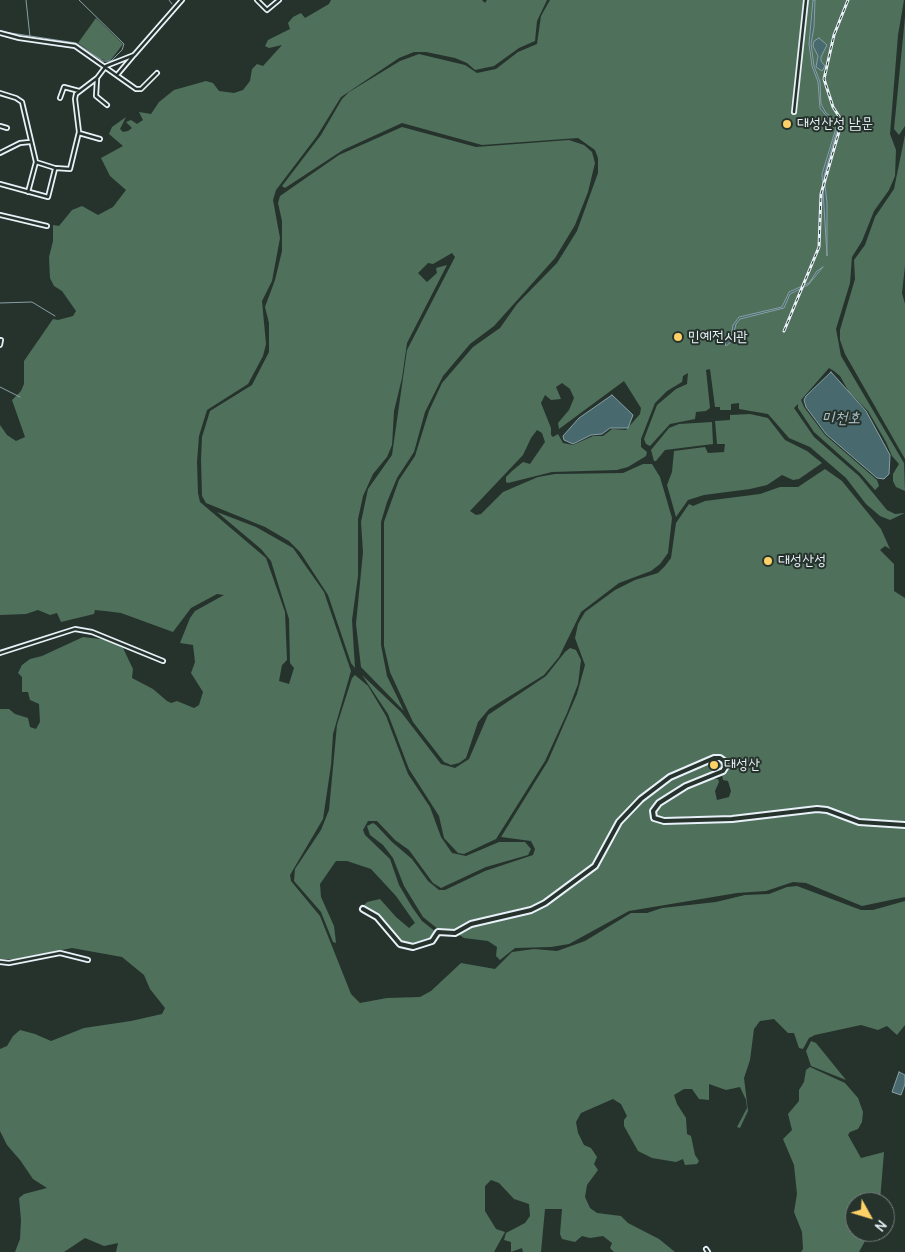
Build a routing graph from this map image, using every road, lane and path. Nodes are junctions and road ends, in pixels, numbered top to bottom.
1 (182, 0) edge
2 (257, 0) edge
3 (279, 0) edge
4 (806, 0) edge
5 (0, 34) edge
6 (134, 55) junction
7 (106, 66) junction
8 (157, 73) dead end
9 (117, 75) junction
10 (97, 78) junction
11 (79, 91) junction
12 (0, 93) edge
13 (60, 98) dead end
14 (107, 105) dead end
15 (794, 112) dead end
16 (0, 126) edge
17 (7, 128) dead end
18 (79, 133) junction
19 (100, 139) dead end
20 (30, 142) junction
21 (0, 153) edge
22 (36, 162) junction
23 (55, 168) junction
24 (0, 184) edge
25 (28, 192) junction
26 (0, 215) edge
27 (47, 226) dead end
28 (1, 340) edge
29 (0, 345) edge
30 (0, 653) edge
31 (163, 661) dead end
32 (905, 825) edge
33 (363, 909) dead end
34 (88, 960) dead end
35 (0, 962) edge

1 - 6 street
2 - 3 street
4 - 15 street
5 - 7 street
6 - 7 street
6 - 9 street
7 - 9 street
7 - 10 street
8 - 9 street
10 - 11 street
10 - 14 street
11 - 13 street
11 - 18 street
12 - 20 street
16 - 17 street
18 - 19 street
18 - 23 street
20 - 21 street
20 - 22 street
22 - 23 street
22 - 25 street
23 - 25 street
24 - 25 street
26 - 27 street
28 - 29 street
30 - 31 street
32 - 33 street
34 - 35 street

